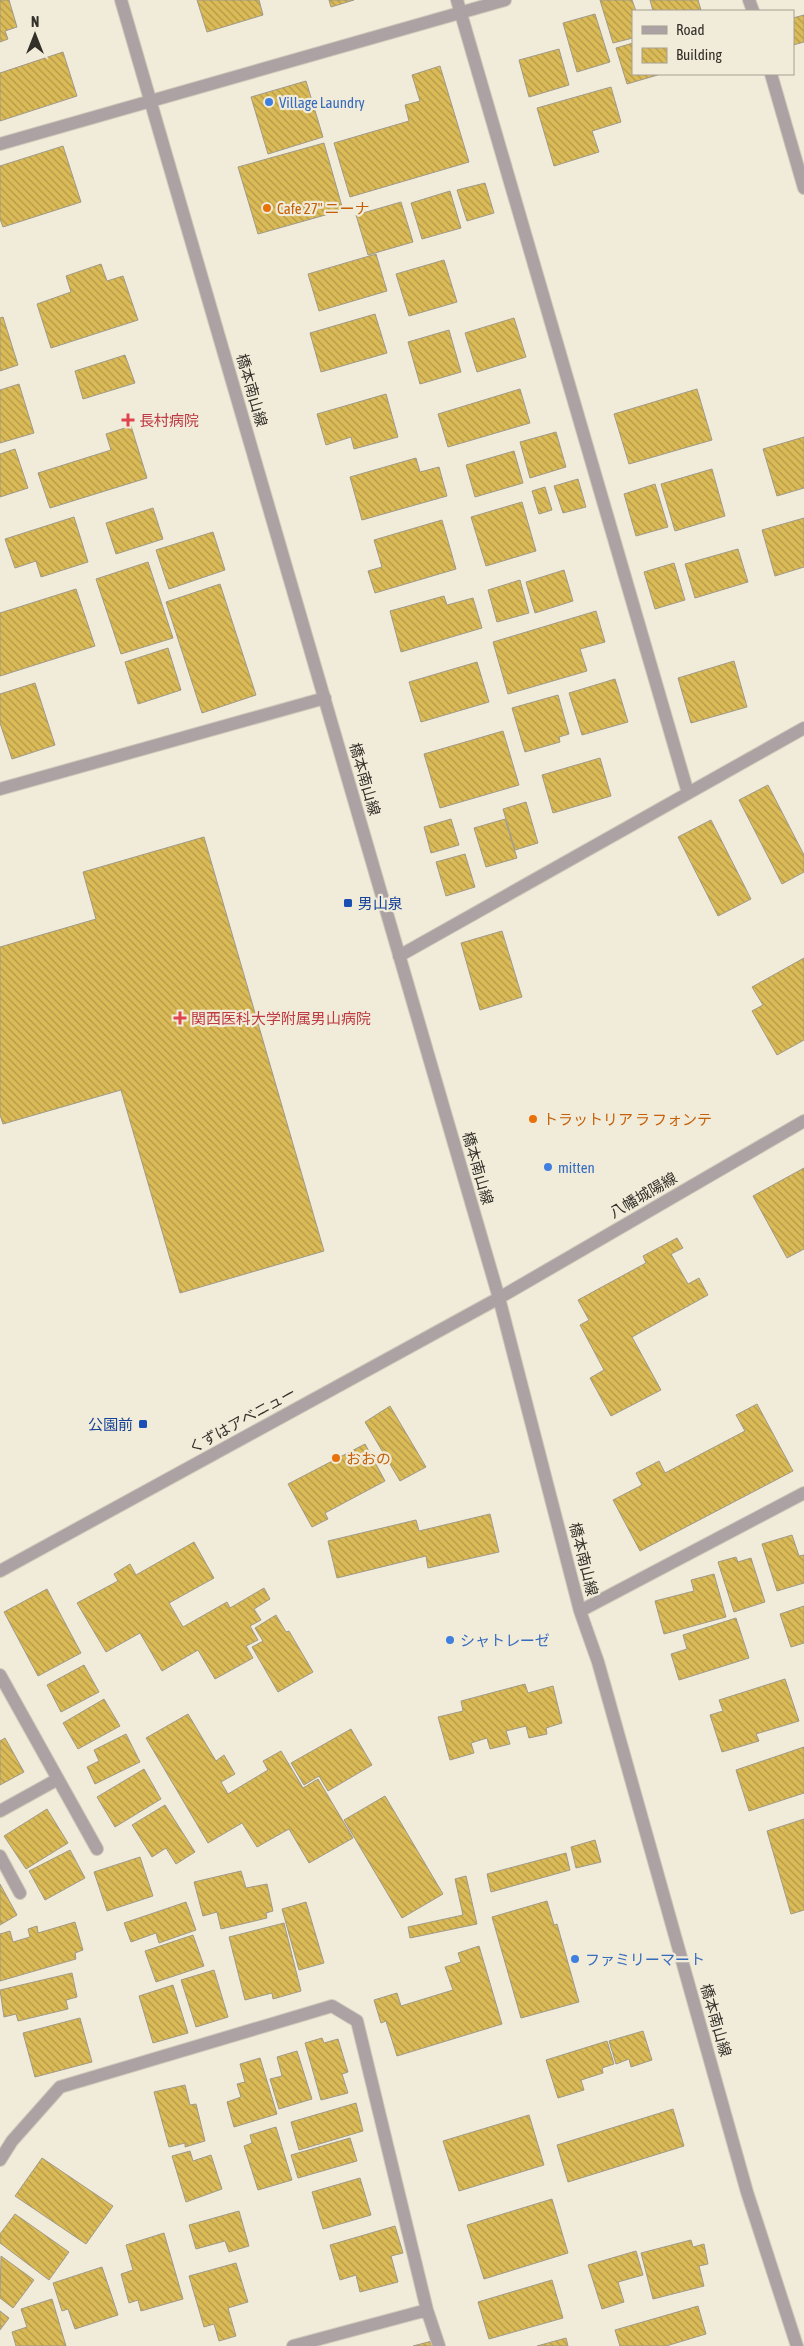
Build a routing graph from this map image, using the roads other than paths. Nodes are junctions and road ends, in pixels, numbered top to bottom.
1 (122, 0) edge
2 (457, 0) edge
3 (505, 0) edge
4 (461, 13) junction
5 (771, 75) edge
6 (151, 101) junction
7 (0, 144) edge
8 (804, 188) edge
9 (325, 698) junction
10 (804, 728) edge
11 (0, 789) edge
12 (688, 793) junction
13 (399, 956) junction
14 (804, 1121) edge
15 (499, 1298) junction
16 (804, 1493) edge
17 (0, 1570) edge
18 (580, 1611) junction
19 (0, 1675) edge
20 (58, 1779) junction
21 (0, 1811) edge
22 (97, 1849) dead end
23 (0, 1856) edge
24 (20, 1892) dead end
25 (0, 2160) edge
26 (428, 2310) junction
27 (293, 2346) edge
28 (439, 2346) edge
29 (797, 2346) edge

1 - 6 street, 橋本南山線
2 - 4 street
3 - 4 street
4 - 6 street
4 - 12 street
5 - 8 street
6 - 7 street
6 - 9 street, 橋本南山線
9 - 11 street
9 - 13 street, 橋本南山線
10 - 12 street
12 - 13 street
13 - 15 street, 橋本南山線
14 - 15 street, 八幡城陽線
15 - 17 street, くずはアベニュー
15 - 18 street, 橋本南山線
16 - 18 street
18 - 29 street, 橋本南山線
19 - 20 street
20 - 21 street
20 - 22 street
23 - 24 street
25 - 26 street
26 - 27 street
26 - 28 street

